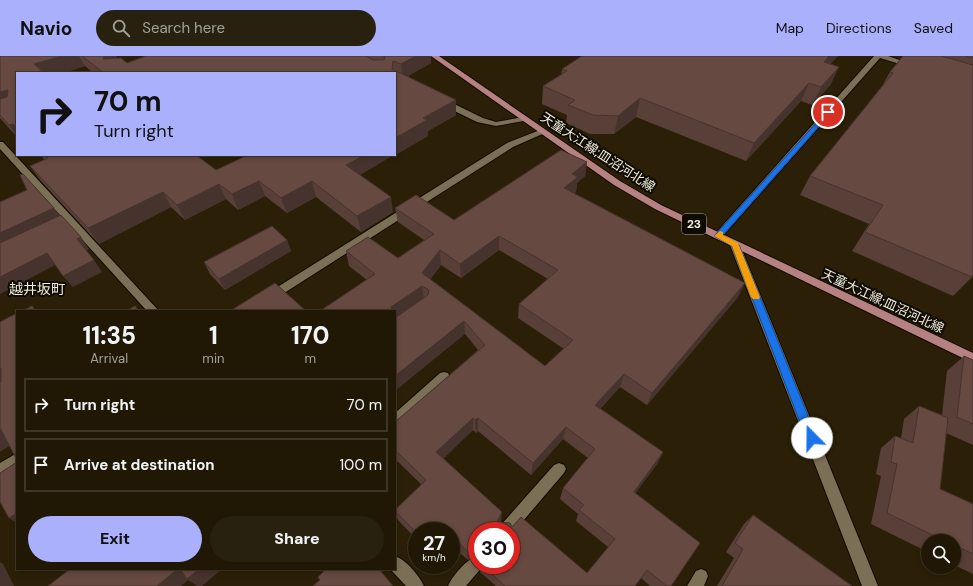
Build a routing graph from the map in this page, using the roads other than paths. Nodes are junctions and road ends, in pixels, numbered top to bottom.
1 (434, 56) edge
2 (878, 56) edge
3 (881, 56) edge
4 (920, 68) edge
5 (437, 100) edge
6 (524, 119) junction
7 (543, 132) junction
8 (0, 144) edge
9 (718, 236) junction
10 (735, 245) junction
11 (152, 310) edge
12 (250, 310) edge
13 (973, 358) edge
14 (444, 377) dead end
15 (396, 420) edge
16 (16, 460) edge
17 (559, 468) dead end
18 (0, 470) edge
19 (513, 522) edge
20 (396, 564) edge
21 (468, 572) edge
22 (416, 586) edge
23 (456, 586) edge
24 (870, 586) edge

1 - 6 main road, 天童大江線;皿沼河北線 / 23
2 - 9 street
3 - 4 street
5 - 6 street
6 - 7 main road, 天童大江線;皿沼河北線 / 23
7 - 9 main road, 天童大江線;皿沼河北線 / 23
7 - 12 street
8 - 11 street
9 - 10 main road, 天童大江線;皿沼河北線 / 23
10 - 13 main road, 天童大江線;皿沼河北線 / 23
10 - 24 street
14 - 15 street
16 - 18 street
17 - 19 street
20 - 22 street
21 - 23 street

